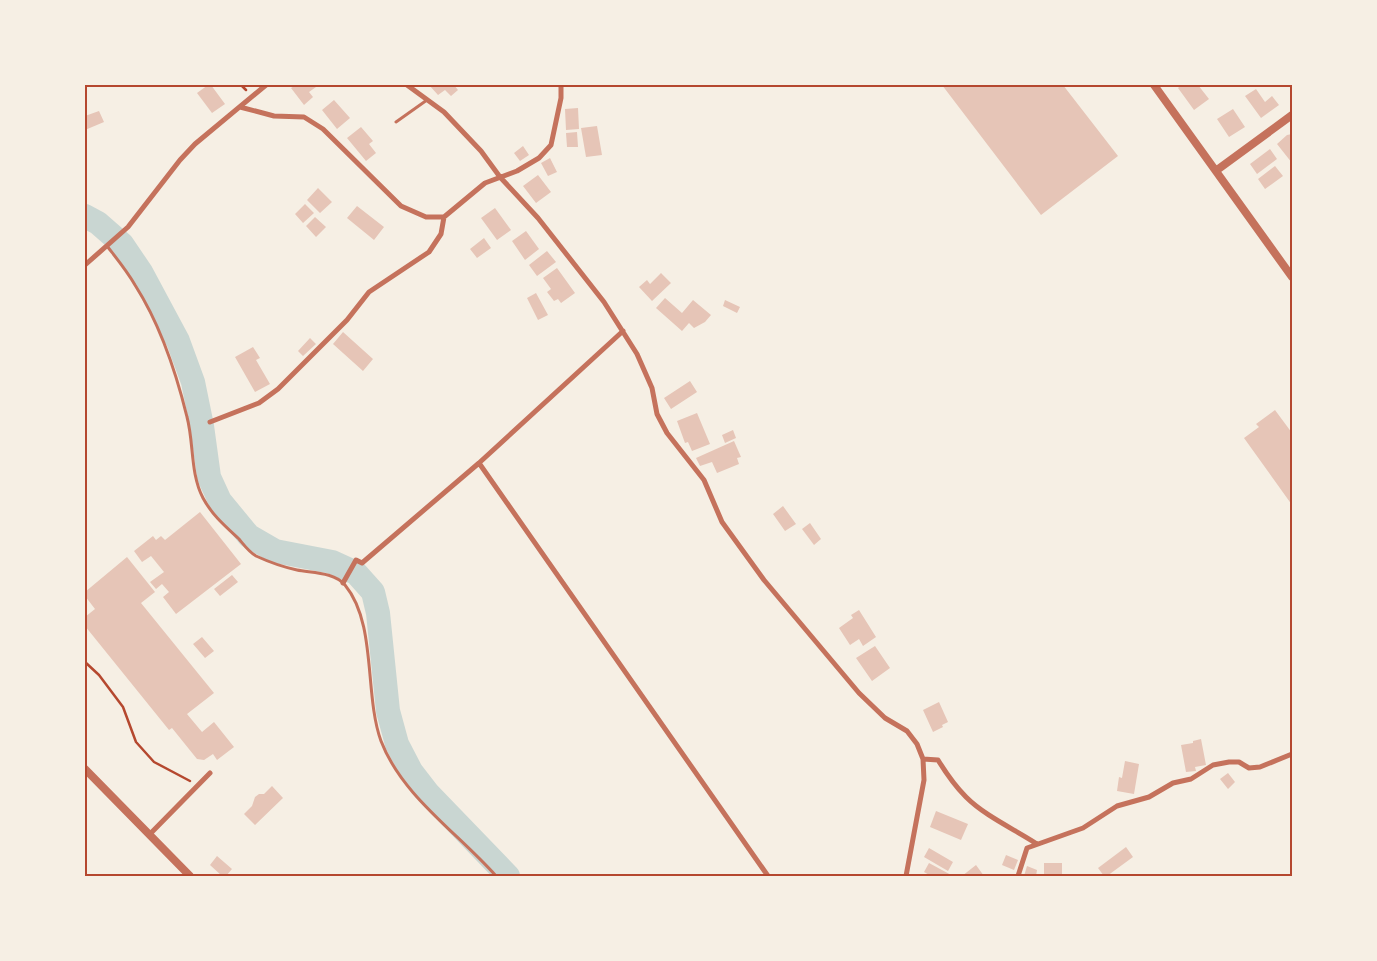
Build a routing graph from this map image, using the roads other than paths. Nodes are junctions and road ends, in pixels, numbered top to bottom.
1 (266, 85) edge
2 (407, 85) edge
3 (561, 85) edge
4 (1154, 85) edge
5 (427, 100) junction
6 (240, 107) junction
7 (1292, 115) edge
8 (396, 122) dead end
9 (1217, 170) junction
10 (500, 177) junction
11 (444, 216) junction
12 (107, 246) junction
13 (85, 265) edge
14 (1292, 277) edge
15 (623, 331) junction
16 (210, 422) dead end
17 (479, 463) junction
18 (344, 581) junction
19 (1292, 754) edge
20 (923, 759) junction
21 (85, 769) edge
22 (210, 773) dead end
23 (150, 834) junction
24 (1037, 844) junction
25 (190, 876) edge
26 (496, 876) edge
27 (768, 876) edge
28 (906, 876) edge
29 (1018, 876) edge

1 - 6 street
2 - 5 street
3 - 10 street
4 - 9 street
5 - 8 lane
5 - 10 street
6 - 11 street
6 - 12 street
7 - 9 street
9 - 14 street
10 - 11 street
10 - 15 street
11 - 16 street
12 - 13 street
12 - 18 lane
15 - 17 street
15 - 20 street
17 - 18 street
17 - 27 street
18 - 26 lane
19 - 24 street
20 - 24 street
20 - 28 street
21 - 23 street
22 - 23 street
23 - 25 street
24 - 29 street

